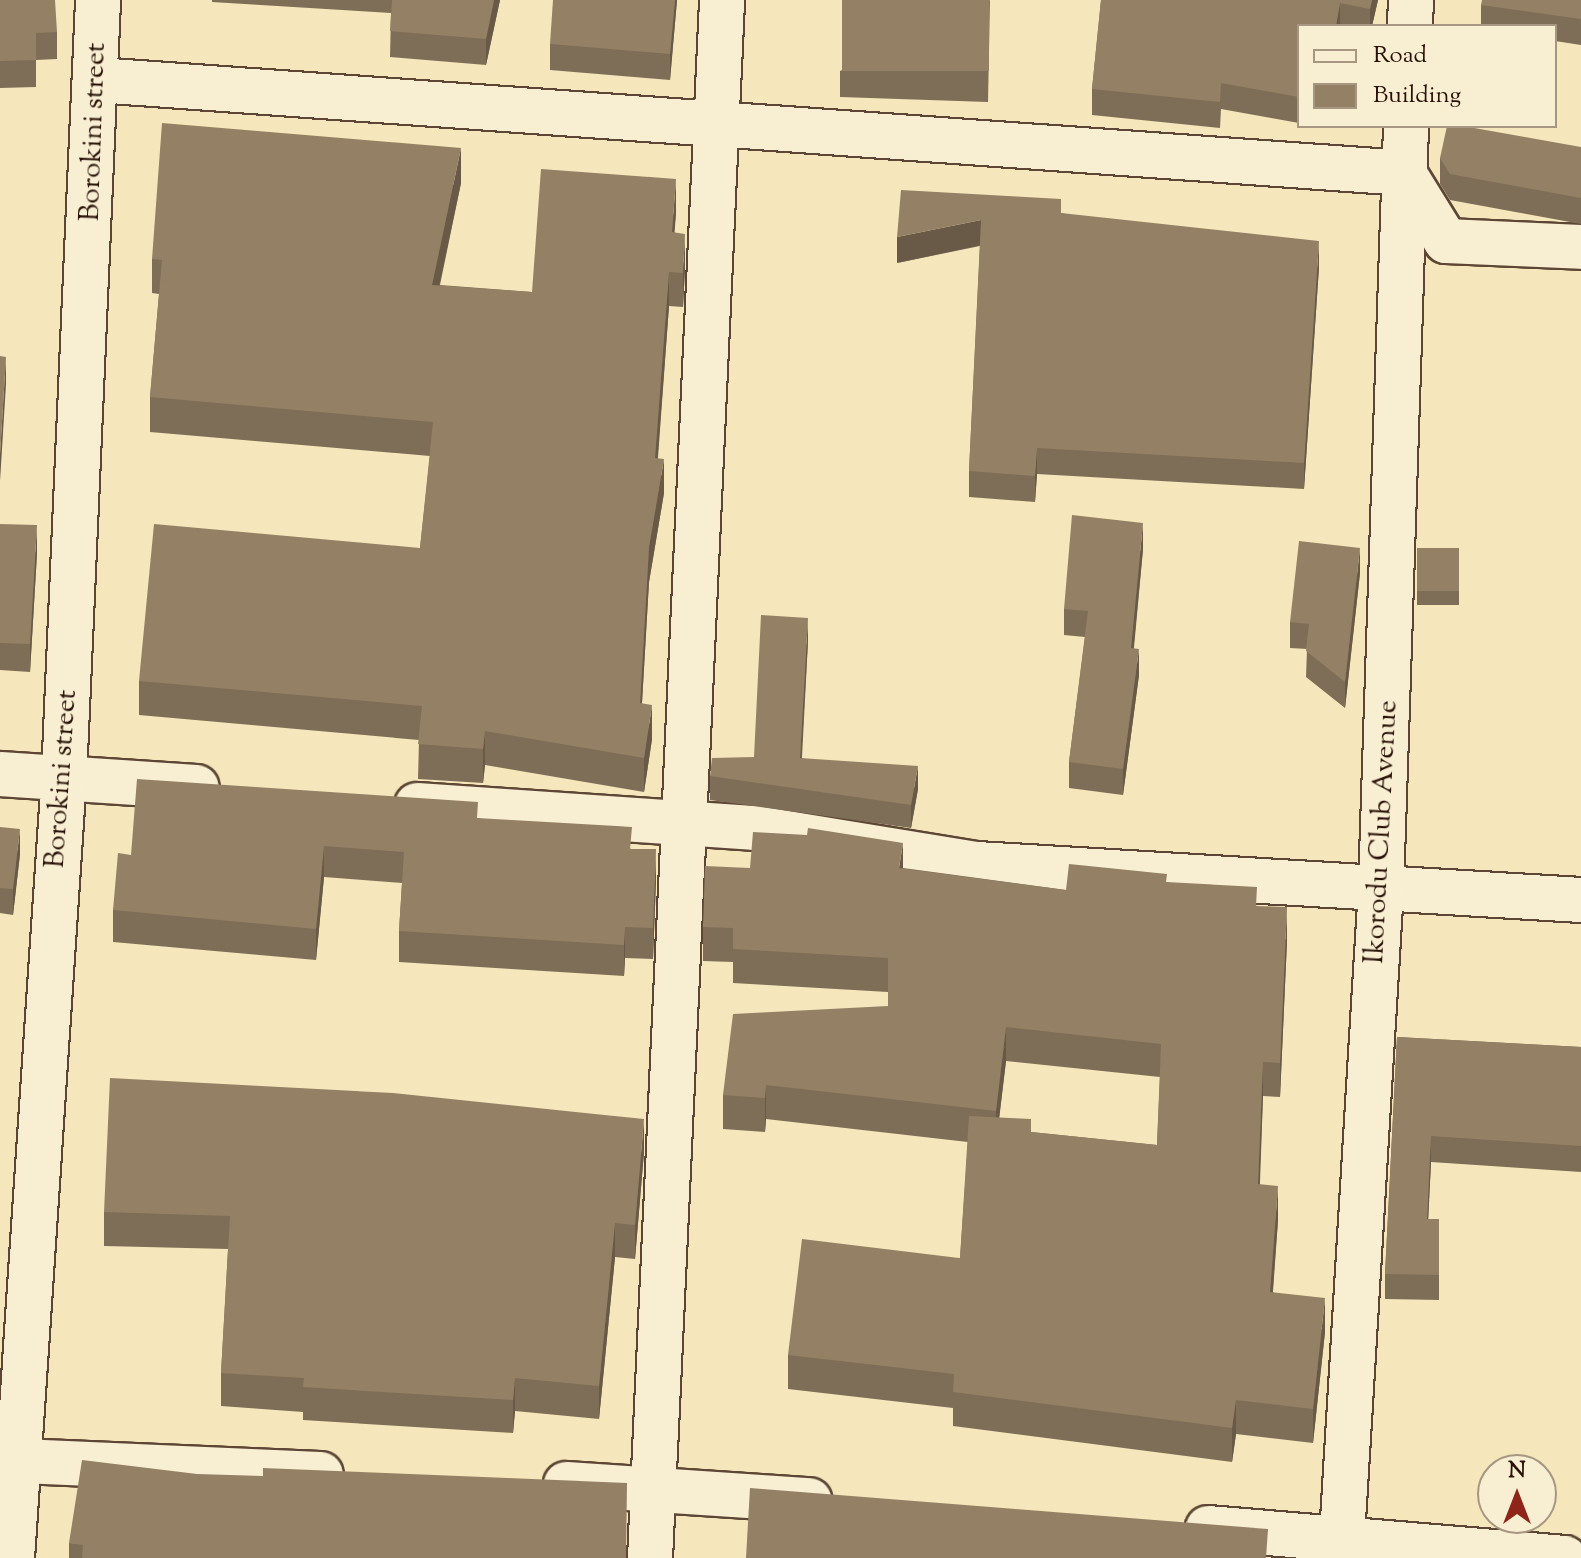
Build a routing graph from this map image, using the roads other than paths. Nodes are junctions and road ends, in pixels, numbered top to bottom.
1 (98, 0) edge
2 (722, 0) edge
3 (1411, 0) edge
4 (1410, 24) edge
5 (97, 80) junction
6 (715, 128) junction
7 (1406, 128) edge
8 (1404, 173) junction
9 (1581, 247) edge
10 (0, 774) edge
11 (64, 777) junction
12 (247, 791) edge
13 (369, 801) edge
14 (682, 824) junction
15 (1381, 888) junction
16 (1581, 900) edge
17 (9, 1460) edge
18 (367, 1476) edge
19 (525, 1482) edge
20 (651, 1488) junction
21 (854, 1503) edge
22 (1168, 1525) edge
23 (1342, 1537) junction
24 (12, 1558) edge
25 (650, 1558) edge
26 (1565, 1558) edge

1 - 5 street, Borokini street
2 - 6 street
3 - 4 street
5 - 6 street
5 - 11 street, Borokini street
6 - 8 street
6 - 14 street
7 - 8 street, Ikorodu Club Avenue
8 - 9 street
8 - 15 street, Ikorodu Club Avenue
10 - 11 street
11 - 12 street
11 - 17 street, Borokini street
13 - 14 street
14 - 15 street
14 - 20 street
15 - 16 street
15 - 23 street, Ikorodu Club Avenue
17 - 18 street
17 - 24 street, Borokini street
19 - 20 street
20 - 21 street
20 - 25 street
22 - 23 street
23 - 26 street

